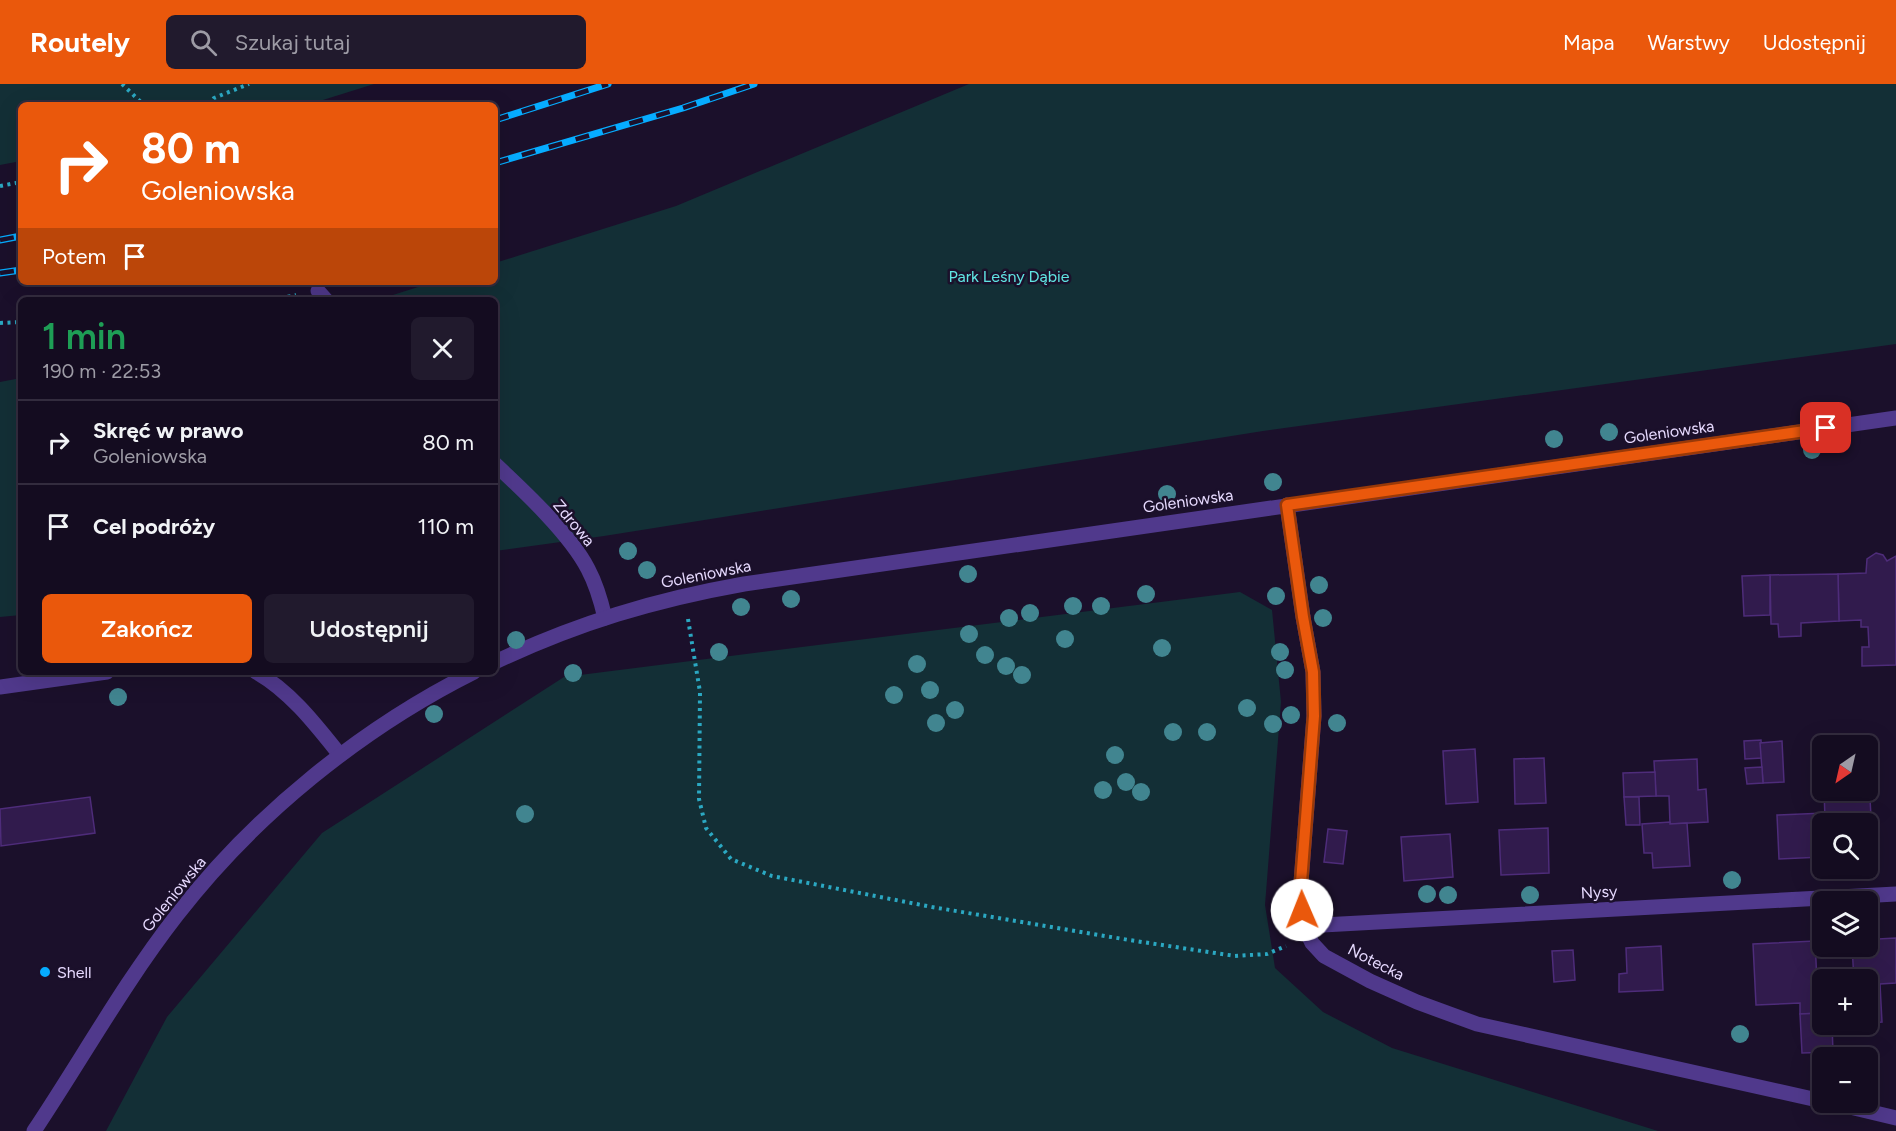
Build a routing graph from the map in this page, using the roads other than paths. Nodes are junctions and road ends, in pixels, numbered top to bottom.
1 (1896, 418) edge
2 (498, 467) edge
3 (1287, 505) junction
4 (605, 618) junction
5 (498, 661) edge
6 (86, 675) edge
7 (261, 675) edge
8 (468, 675) edge
9 (0, 687) edge
10 (340, 755) junction
11 (1896, 894) edge
12 (1304, 926) junction
13 (67, 1081) junction
14 (1812, 1099) edge
15 (1875, 1113) edge
16 (1896, 1118) edge
17 (34, 1131) edge
18 (40, 1131) edge

1 - 3 street, Goleniowska
2 - 4 street, Zdrowa
3 - 4 street, Goleniowska
3 - 12 street, Notecka
4 - 5 street, Goleniowska
6 - 9 street
7 - 10 street
8 - 10 street, Goleniowska
10 - 13 street, Goleniowska
11 - 12 street, Nysy
12 - 14 street, Notecka
13 - 17 street, Goleniowska
13 - 18 street, Goleniowska
15 - 16 street

